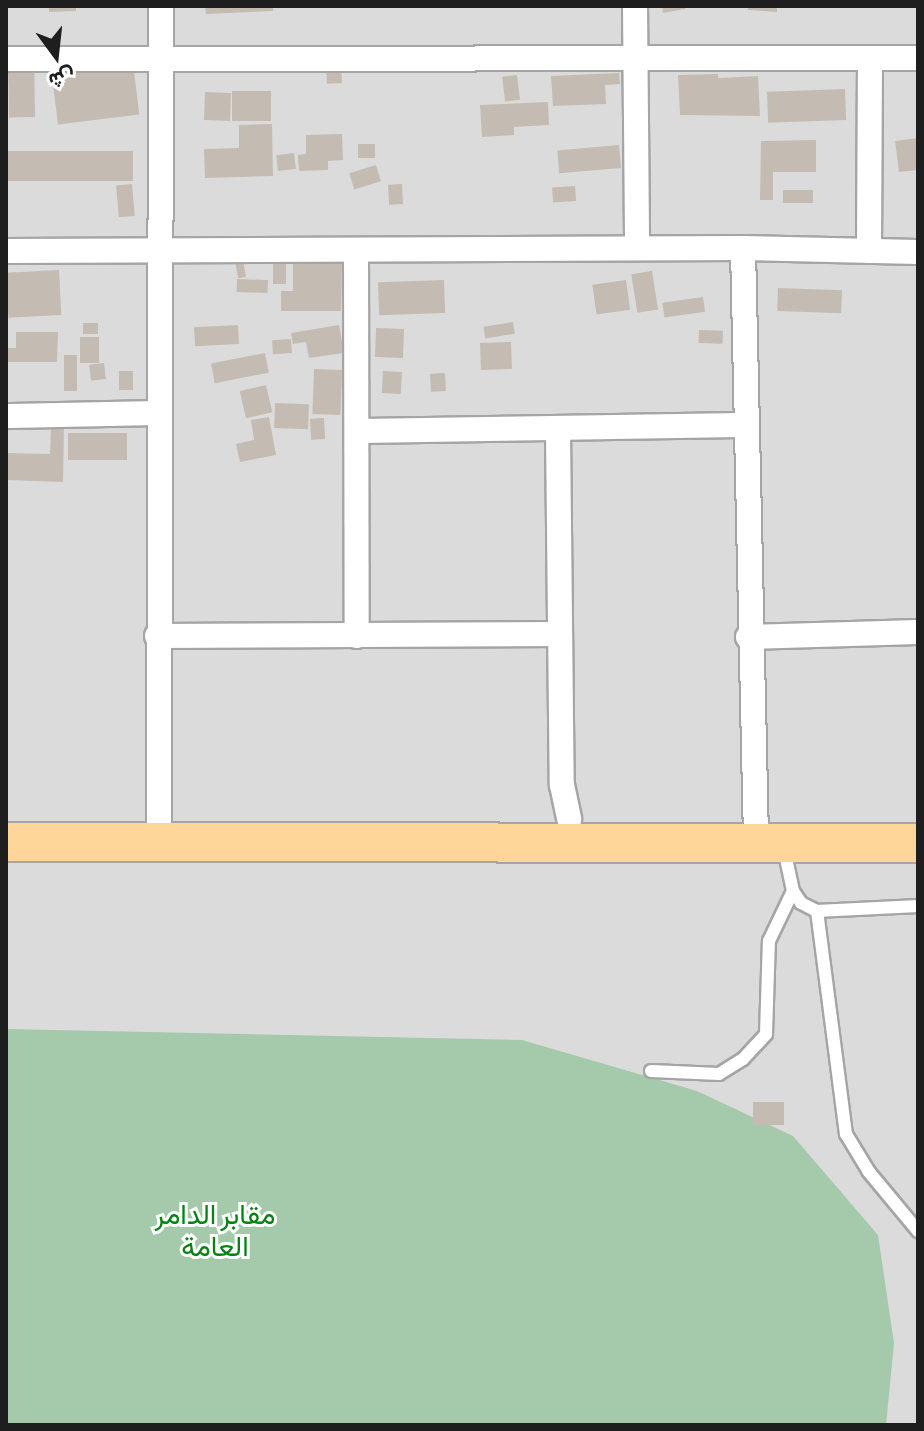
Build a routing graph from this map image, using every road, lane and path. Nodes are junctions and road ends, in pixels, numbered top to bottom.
1 (161, 6) edge
2 (635, 6) edge
3 (918, 58) edge
4 (6, 59) edge
5 (161, 59) junction
6 (870, 59) junction
7 (636, 60) junction
8 (637, 248) junction
9 (743, 248) junction
10 (356, 250) junction
11 (6, 251) edge
12 (158, 251) junction
13 (869, 251) junction
14 (918, 252) edge
15 (158, 413) junction
16 (6, 416) edge
17 (744, 425) junction
18 (358, 431) junction
19 (558, 431) junction
20 (918, 632) edge
21 (559, 634) junction
22 (157, 636) junction
23 (357, 636) junction
24 (748, 637) junction
25 (6, 818) edge
26 (569, 819) junction
27 (918, 820) edge
28 (160, 830) junction
29 (765, 834) junction
30 (6, 842) edge
31 (918, 843) edge
32 (793, 891) junction
33 (918, 906) edge
34 (817, 911) junction
35 (651, 1071) dead end
36 (918, 1231) edge

1 - 5 street
2 - 7 street
3 - 6 street
4 - 5 street
5 - 7 street
5 - 12 street
6 - 7 street
6 - 13 street
7 - 8 street
8 - 9 street
8 - 10 street
9 - 13 street
9 - 17 street
10 - 12 street
10 - 18 street
11 - 12 street
12 - 15 street
13 - 14 street
15 - 16 street
15 - 22 street
17 - 19 street
17 - 24 street
18 - 19 street
18 - 23 street
19 - 21 street
20 - 24 street
21 - 23 street
21 - 26 street
22 - 23 street
22 - 28 street
24 - 29 street
25 - 28 main road
26 - 28 main road
26 - 29 main road
27 - 29 main road
28 - 29 main road
28 - 30 main road
29 - 31 main road
29 - 32 lane
32 - 34 lane
32 - 35 lane
33 - 34 lane
34 - 36 lane

